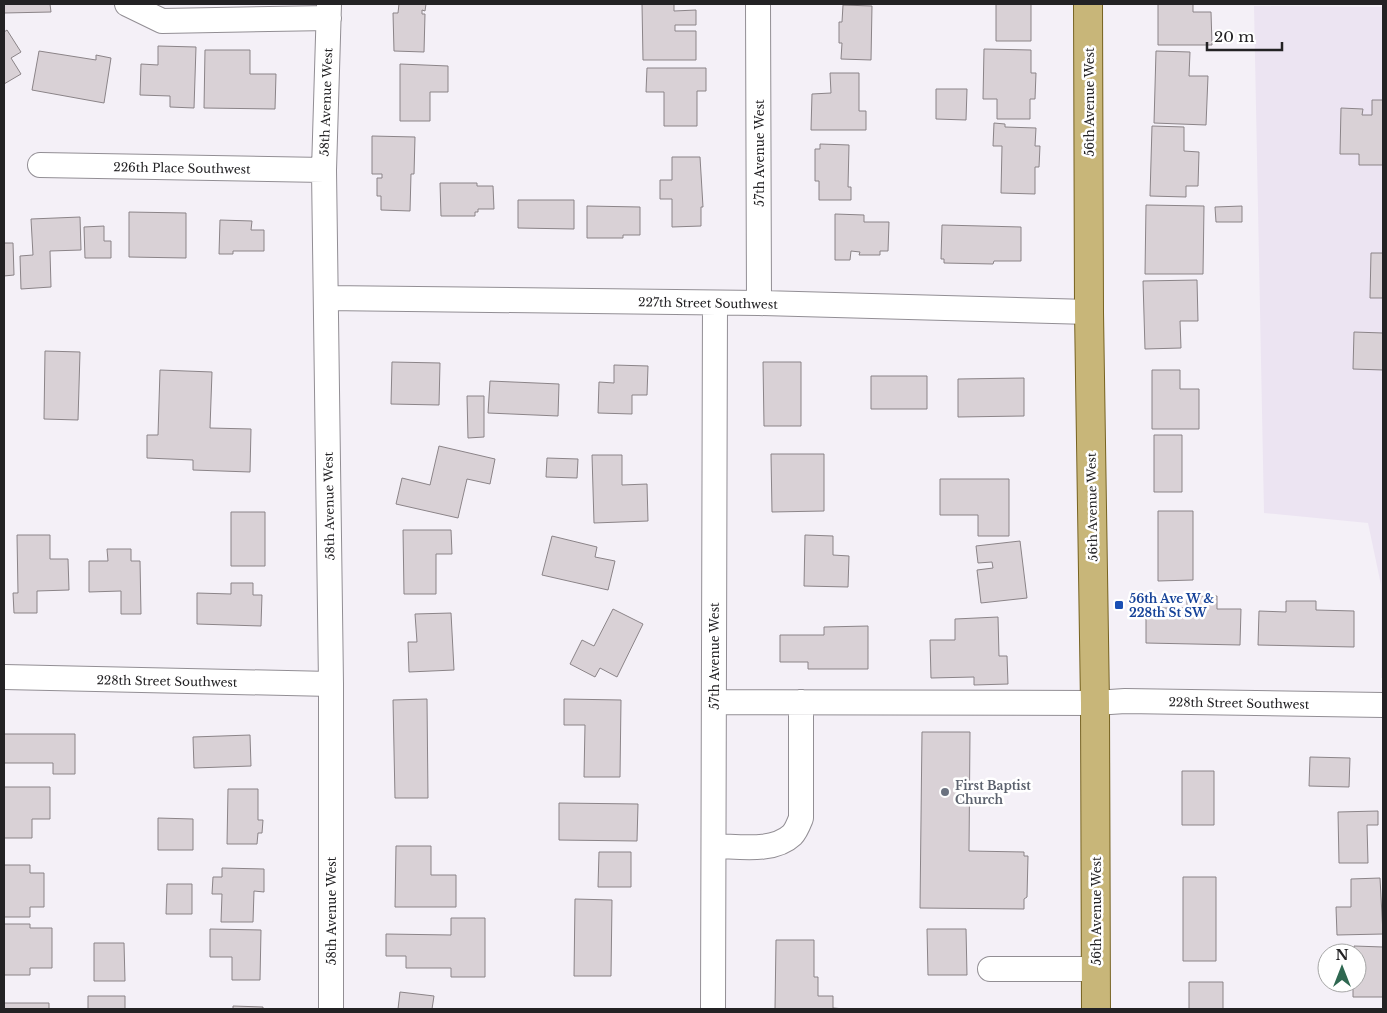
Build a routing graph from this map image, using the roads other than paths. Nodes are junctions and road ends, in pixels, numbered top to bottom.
1 (127, 4) edge
2 (758, 4) edge
3 (1088, 4) edge
4 (329, 11) edge
5 (40, 165) dead end
6 (324, 170) junction
7 (326, 298) junction
8 (715, 303) junction
9 (759, 303) junction
10 (1089, 312) junction
11 (4, 677) edge
12 (331, 684) junction
13 (714, 702) junction
14 (801, 702) junction
15 (1095, 702) junction
16 (1383, 705) edge
17 (714, 846) junction
18 (990, 969) dead end
19 (1096, 970) junction
20 (331, 1009) edge
21 (713, 1009) edge
22 (1096, 1009) edge

1 - 4 street
2 - 9 street, 57th Avenue West
3 - 10 main road, 56th Avenue West
4 - 6 street, 58th Avenue West
5 - 6 street, 226th Place Southwest
6 - 7 street, 58th Avenue West
7 - 8 street, 227th Street Southwest
7 - 12 street, 58th Avenue West
8 - 9 street, 227th Street Southwest
8 - 13 street, 57th Avenue West
9 - 10 street, 227th Street Southwest
10 - 15 main road, 56th Avenue West
11 - 12 street, 228th Street Southwest
12 - 20 street, 58th Avenue West
13 - 14 street, 228th Street Southwest
13 - 17 street, 57th Avenue West
14 - 15 street, 228th Street Southwest
14 - 17 street
15 - 16 street, 228th Street Southwest
15 - 19 main road, 56th Avenue West
17 - 21 street, 57th Avenue West
18 - 19 street
19 - 22 main road, 56th Avenue West

